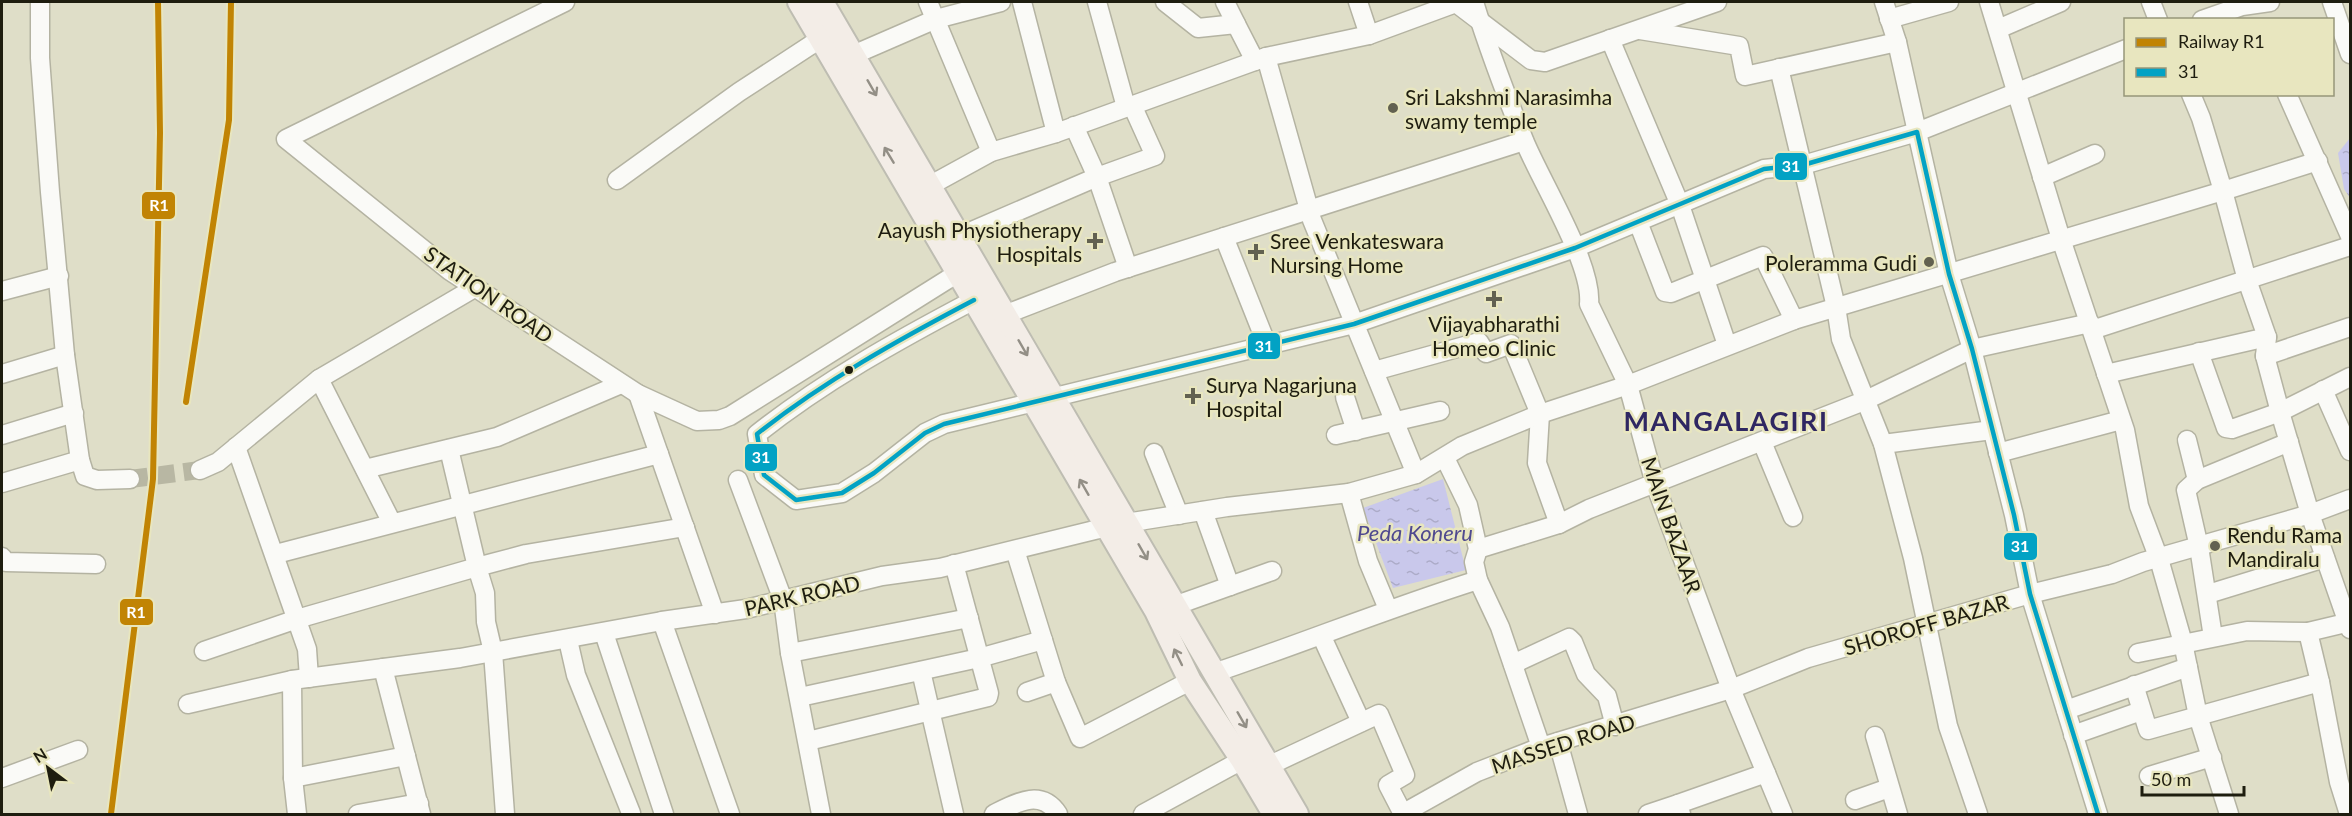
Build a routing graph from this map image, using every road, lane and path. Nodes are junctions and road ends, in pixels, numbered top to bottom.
1 (565, 2) edge
2 (799, 2) edge
3 (822, 2) edge
4 (928, 2) edge
5 (1001, 2) edge
6 (1023, 2) edge
7 (1097, 2) edge
8 (1166, 2) edge
9 (1224, 2) edge
10 (1358, 2) edge
11 (1474, 2) edge
12 (1717, 2) edge
13 (1949, 2) edge
14 (1991, 2) edge
15 (2061, 2) edge
16 (2151, 2) edge
17 (2270, 2) edge
18 (2332, 2) edge
19 (34, 3) edge
20 (2222, 6) edge
21 (1887, 10) edge
22 (2246, 13) edge
23 (2157, 18) edge
24 (2205, 18) edge
25 (936, 19) junction
26 (1481, 23) junction
27 (1236, 24) junction
28 (1998, 29) junction
29 (1637, 30) junction
30 (2337, 33) edge
31 (1370, 35) junction
32 (820, 39) junction
33 (1610, 39) junction
34 (1897, 42) junction
35 (2124, 50) edge
36 (2350, 54) edge
37 (853, 55) junction
38 (1261, 59) junction
39 (1779, 68) junction
40 (2017, 91) junction
41 (2192, 96) edge
42 (2288, 96) edge
43 (1129, 106) junction
44 (1074, 126) junction
45 (1917, 132) junction
46 (1056, 133) junction
47 (1524, 141) junction
48 (991, 152) junction
49 (2095, 154) dead end
50 (2318, 161) junction
51 (1803, 165) junction
52 (1097, 177) junction
53 (2042, 177) junction
54 (617, 180) dead end
55 (921, 190) junction
56 (2223, 191) junction
57 (1680, 205) junction
58 (1309, 209) junction
59 (1638, 222) junction
60 (2350, 236) edge
61 (958, 237) junction
62 (1224, 237) junction
63 (2061, 239) junction
64 (2350, 246) edge
65 (1575, 248) junction
66 (966, 268) junction
67 (1128, 268) junction
68 (1949, 274) junction
69 (59, 276) junction
70 (1706, 280) junction
71 (2247, 280) junction
72 (476, 287) junction
73 (2, 291) edge
74 (974, 300) junction
75 (1836, 307) junction
76 (1004, 315) junction
77 (1794, 320) junction
78 (1354, 324) junction
79 (2091, 326) junction
80 (2350, 327) edge
81 (2267, 337) junction
82 (1267, 345) junction
83 (1727, 345) junction
84 (1972, 349) junction
85 (2199, 352) junction
86 (65, 355) junction
87 (2265, 356) junction
88 (1374, 371) junction
89 (2, 374) edge
90 (2106, 374) junction
91 (2350, 377) edge
92 (319, 379) junction
93 (621, 384) junction
94 (1628, 385) junction
95 (2323, 390) junction
96 (638, 394) junction
97 (1345, 397) dead end
98 (1043, 399) junction
99 (1864, 401) junction
100 (1440, 411) dead end
101 (2280, 412) junction
102 (74, 413) junction
103 (1540, 414) junction
104 (2121, 420) junction
105 (1395, 422) junction
106 (1992, 430) junction
107 (1356, 431) junction
108 (2, 435) edge
109 (1336, 435) dead end
110 (2187, 440) dead end
111 (2289, 441) junction
112 (1762, 442) junction
113 (1883, 444) junction
114 (236, 447) junction
115 (449, 448) junction
116 (2350, 451) edge
117 (1154, 453) dead end
118 (1998, 453) junction
119 (659, 454) junction
120 (1445, 458) junction
121 (80, 460) junction
122 (365, 469) junction
123 (200, 470) tunnel mouth
124 (1416, 474) junction
125 (130, 479) tunnel mouth
126 (738, 480) dead end
127 (2197, 480) junction
128 (2, 483) edge
129 (1655, 484) junction
130 (1349, 493) junction
131 (2350, 499) edge
132 (462, 504) junction
133 (1203, 511) junction
134 (2310, 514) junction
135 (1179, 515) junction
136 (1793, 517) dead end
137 (392, 523) junction
138 (1117, 525) junction
139 (1559, 525) junction
140 (686, 527) junction
141 (2199, 547) junction
142 (1479, 549) junction
143 (1015, 550) junction
144 (276, 554) junction
145 (2, 557) edge
146 (2325, 558) junction
147 (2159, 559) junction
148 (96, 564) dead end
149 (954, 564) junction
150 (477, 567) junction
151 (1272, 571) dead end
152 (1478, 580) junction
153 (1230, 586) junction
154 (2030, 594) junction
155 (2208, 594) junction
156 (783, 600) junction
157 (1174, 606) junction
158 (1388, 609) junction
159 (715, 614) junction
160 (969, 618) junction
161 (297, 619) junction
162 (662, 621) junction
163 (1926, 623) junction
164 (2350, 625) edge
165 (2308, 632) junction
166 (604, 633) junction
167 (1322, 637) junction
168 (2213, 637) junction
169 (568, 640) junction
170 (1043, 640) junction
171 (2183, 643) junction
172 (204, 651) dead end
173 (493, 652) junction
174 (790, 652) junction
175 (2138, 653) dead end
176 (980, 658) junction
177 (1513, 664) junction
178 (2188, 667) junction
179 (383, 668) junction
180 (921, 671) junction
181 (1214, 673) junction
182 (301, 679) junction
183 (1190, 681) junction
184 (1056, 682) junction
185 (2320, 682) junction
186 (2134, 685) junction
187 (1731, 689) junction
188 (1027, 692) dead end
189 (800, 697) junction
190 (188, 704) dead end
191 (2066, 710) junction
192 (2142, 711) junction
193 (930, 712) junction
194 (2198, 716) junction
195 (1361, 722) junction
196 (1615, 726) junction
197 (2073, 735) junction
198 (1875, 736) dead end
199 (808, 741) junction
200 (1549, 745) junction
201 (78, 750) dead end
202 (406, 756) junction
203 (2212, 757) junction
204 (1242, 760) junction
205 (1268, 766) junction
206 (1766, 773) junction
207 (2149, 776) dead end
208 (2, 778) edge
209 (293, 778) junction
210 (1889, 788) junction
211 (1855, 800) dead end
212 (420, 809) edge
213 (1680, 809) edge
214 (662, 810) edge
215 (297, 814) edge
216 (359, 814) edge
217 (505, 814) edge
218 (626, 814) edge
219 (730, 814) edge
220 (820, 814) edge
221 (954, 814) edge
222 (994, 814) edge
223 (1058, 814) edge
224 (1143, 814) edge
225 (1274, 814) edge
226 (1297, 814) edge
227 (1403, 814) edge
228 (1578, 814) edge
229 (1648, 814) edge
230 (1783, 814) edge
231 (1898, 814) edge
232 (1978, 814) edge
233 (2098, 814) edge
234 (2229, 814) edge
235 (2349, 814) edge

1 - 72 street, STATION ROAD
2 - 32 main road
3 - 37 main road
4 - 25 street
5 - 25 street
6 - 46 street
7 - 43 street
8 - 27 street
9 - 27 street
10 - 31 street
11 - 26 street, MAIN BAZAAR
12 - 29 street
13 - 21 street
14 - 28 street
15 - 28 street
16 - 23 street
17 - 22 street
18 - 30 street
19 - 69 street
20 - 22 street
20 - 24 street
21 - 34 street
25 - 37 street
25 - 48 street
26 - 31 street
26 - 33 street
26 - 47 street, MAIN BAZAAR
27 - 38 street
28 - 40 street
29 - 33 street
29 - 39 street
30 - 36 street
31 - 38 street
32 - 54 street
55 -> 32 main road
33 - 57 street
34 - 39 street
34 - 45 street
35 - 40 street
37 -> 55 main road
38 - 43 street
38 - 58 street
39 - 51 street
40 - 45 street
40 - 53 street
41 - 56 street
42 - 50 street
43 - 44 street
43 - 52 street
44 - 46 street
44 - 52 street
45 - 51 street
45 - 68 street
46 - 48 street
47 - 58 street
47 - 65 street, MAIN BAZAAR
48 - 55 street
49 - 53 street
50 - 56 street, PARK ROAD
50 - 60 street
51 - 57 street
51 - 75 street
52 - 61 street
52 - 67 street
53 - 63 street
55 - 61 main road
55 - 66 main road
56 - 63 street, PARK ROAD
56 - 71 street
57 - 59 street
57 - 70 street
58 - 62 street
58 - 78 street
59 - 65 street
59 - 70 street
61 - 66 main road
62 - 67 street
62 - 82 street
63 - 68 street, PARK ROAD
63 - 79 street
64 - 71 street
65 - 78 street
65 - 94 street, MAIN BAZAAR
66 - 74 main road
66 - 76 main road
66 - 96 street, STATION ROAD
67 - 76 street
68 - 75 street, PARK ROAD
68 - 84 street
69 - 73 street
69 - 86 street
70 - 77 street
70 - 83 street
71 - 79 street
71 - 81 street
72 - 92 street
72 - 93 street, STATION ROAD
74 - 98 main road
74 - 98 street
75 - 77 street, PARK ROAD
75 - 99 street
76 -> 98 main road
77 - 83 street, PARK ROAD
78 - 82 street
78 - 88 street
79 - 84 street
79 - 90 street
80 - 87 street
81 - 85 street
81 - 87 street
82 - 98 street
83 - 94 street, PARK ROAD
84 - 99 street
84 - 106 street
85 - 90 street
85 - 101 street
86 - 89 street
86 - 102 street
87 - 101 street
88 - 103 street
88 - 105 street
90 - 104 street
91 - 95 street
92 - 114 street
92 - 122 street
93 - 96 street, STATION ROAD
93 - 115 street
94 - 103 street, PARK ROAD
94 - 129 street, MAIN BAZAAR
95 - 101 street
95 - 116 street
96 - 119 street
97 - 107 street
98 - 138 main road
99 - 112 street
99 - 113 street
100 - 105 street
101 - 111 street
102 - 108 street
102 - 121 street
103 - 120 street, PARK ROAD
103 - 139 street
104 - 118 street
104 - 147 street
105 - 107 street
105 - 124 street
106 - 113 street
106 - 118 street
107 - 109 street
110 - 127 street
111 - 127 street
111 - 134 street
112 - 129 street
112 - 136 street
113 - 163 street
114 - 123 street
114 - 144 street
115 - 122 street
115 - 132 street
117 - 135 street
118 - 154 street
119 - 132 street
119 - 140 street
120 - 124 street, PARK ROAD
120 - 142 street
121 - 125 street
121 - 128 street
122 - 137 street
124 - 130 street, PARK ROAD
126 - 156 street
127 - 141 street
129 - 139 street
129 - 187 street, MAIN BAZAAR
130 - 133 street, PARK ROAD
130 - 158 street
131 - 134 street, SHOROFF BAZAR
132 - 137 street
132 - 150 street
133 - 135 street, PARK ROAD
133 - 153 street
134 - 141 street, SHOROFF BAZAR
134 - 146 street
135 - 138 street, PARK ROAD
137 - 144 street
138 - 143 street, PARK ROAD
138 -> 157 main road
183 -> 138 main road
139 - 142 street
140 - 150 street
140 - 159 street
141 - 147 street, SHOROFF BAZAR
141 - 155 street
142 - 152 street
143 - 149 street, PARK ROAD
143 - 170 street
144 - 161 street
145 - 148 street
146 - 155 street
146 - 164 street
147 - 154 street, SHOROFF BAZAR
147 - 171 street
149 - 156 street, PARK ROAD
149 - 160 street
150 - 161 street
150 - 173 street
151 - 153 street
152 - 158 street
152 - 177 street
153 - 157 street
154 - 163 street, SHOROFF BAZAR
154 - 191 street
155 - 168 street
156 - 159 street, PARK ROAD
156 - 174 street
157 - 181 main road
158 - 167 street
159 - 162 street, PARK ROAD
160 - 174 street
160 - 176 street
161 - 172 street
161 - 182 street
162 - 166 street, PARK ROAD
162 - 219 street
163 - 187 street, SHOROFF BAZAR
163 - 232 street
164 - 165 street
165 - 168 street
165 - 185 street
166 - 169 street, PARK ROAD
166 - 214 street
167 - 181 street
167 - 195 street
168 - 171 street
169 - 173 street, PARK ROAD
169 - 218 street
170 - 176 street
170 - 184 street
171 - 175 street
171 - 178 street
173 - 179 street, PARK ROAD
173 - 217 street
174 - 189 street
176 - 180 street
176 - 193 street
177 - 196 street
177 - 200 street
178 - 186 street
178 - 194 street
179 - 182 street, PARK ROAD
179 - 202 street
180 - 189 street
180 - 193 street
181 -> 205 main road
182 - 190 street, PARK ROAD
182 - 209 street
183 - 184 street
183 - 204 main road
184 - 188 street
185 - 194 street
185 - 235 street
186 - 191 street
186 - 192 street
187 - 196 street, MASSED ROAD
187 - 206 street, MAIN BAZAAR
189 - 199 street
191 - 197 street
192 - 194 street
192 - 197 street
193 - 199 street
193 - 221 street
194 - 203 street
195 - 205 street
195 - 227 street
196 - 200 street, MASSED ROAD
197 - 233 street
198 - 210 street
199 - 220 street
200 - 227 street, MASSED ROAD
200 - 228 street
201 - 208 street
202 - 209 street
202 - 212 street
203 - 207 street
203 - 234 street
204 - 224 street
204 - 225 main road
205 - 226 main road
206 - 213 street
206 - 230 street, MAIN BAZAAR
209 - 215 street
210 - 211 street
210 - 231 street
212 - 216 street
213 - 229 street
214 - 218 street
222 - 223 street

